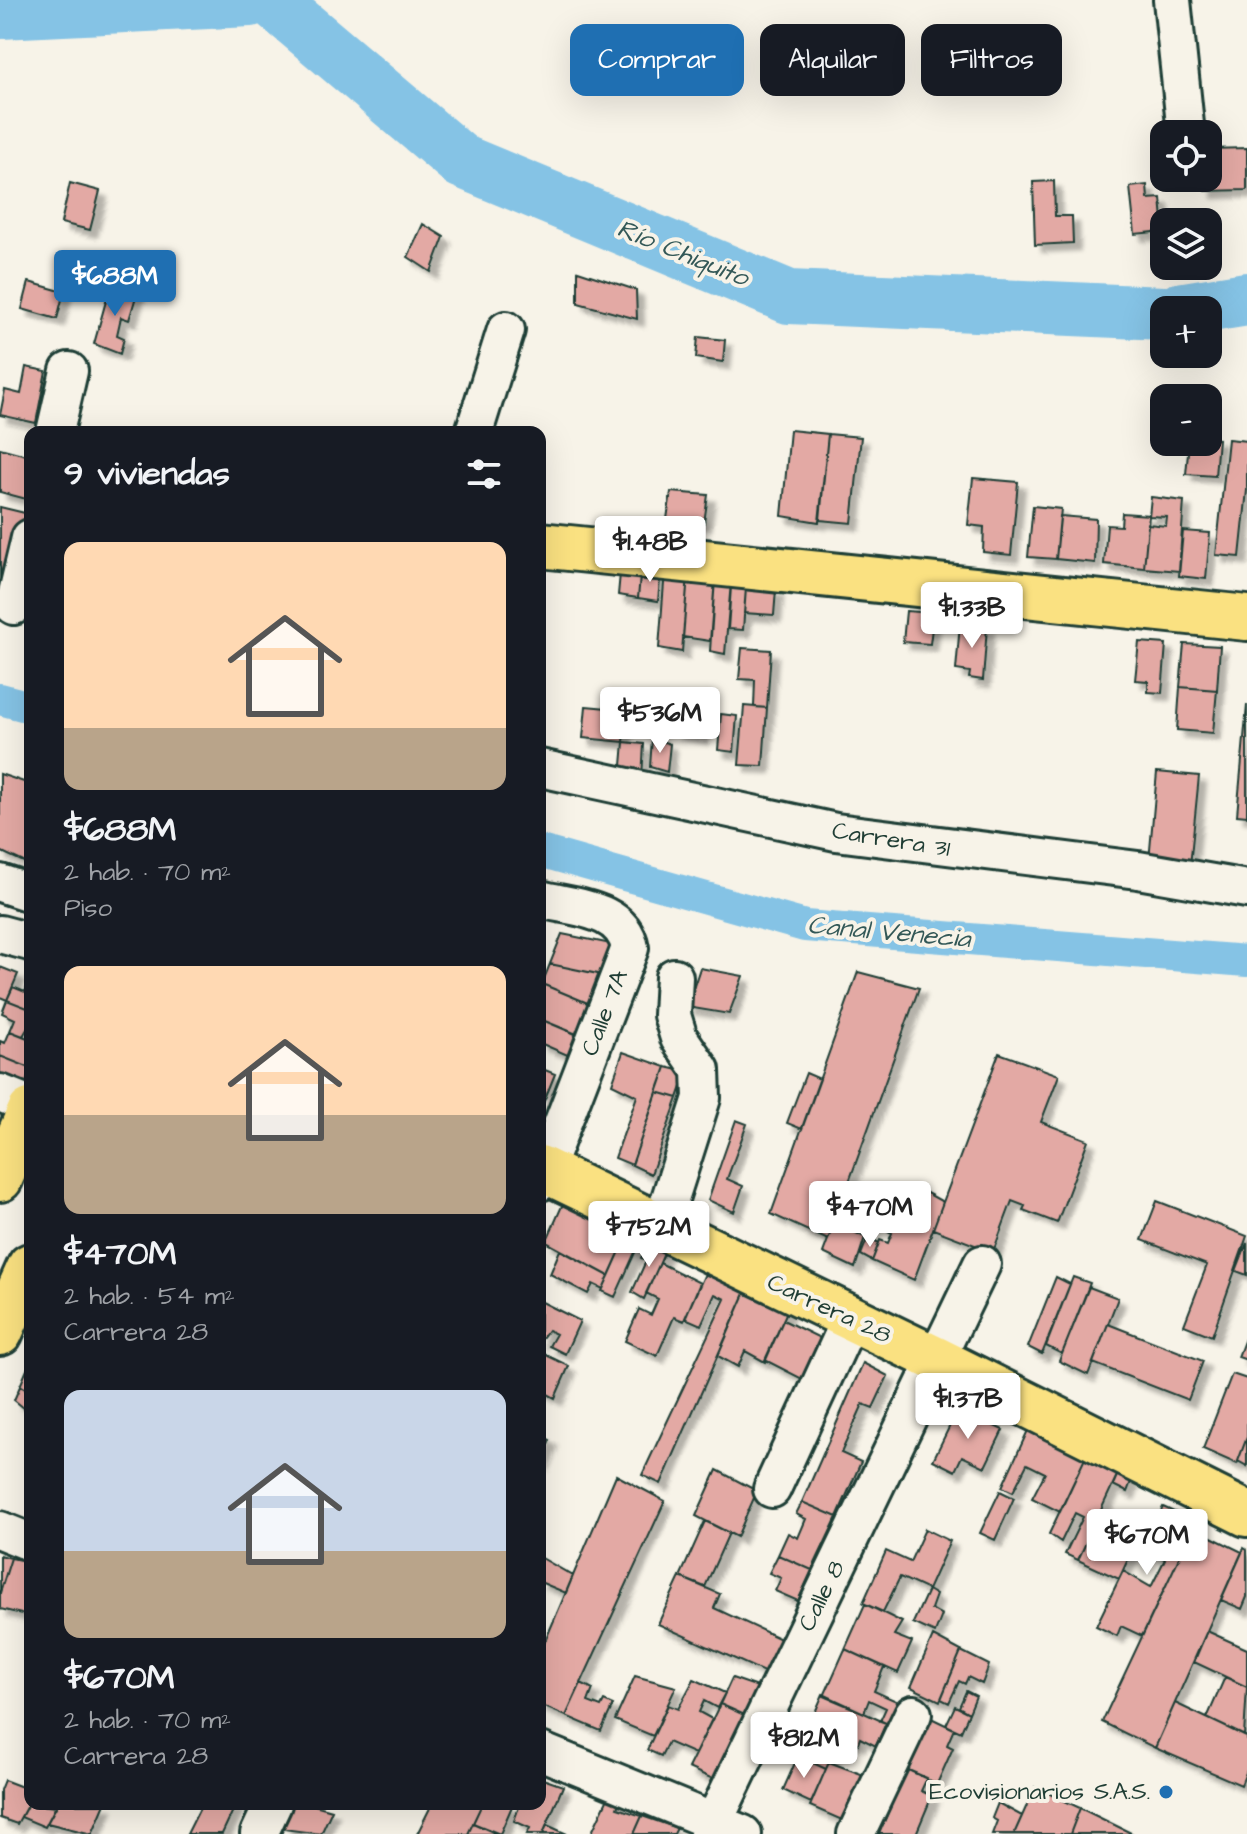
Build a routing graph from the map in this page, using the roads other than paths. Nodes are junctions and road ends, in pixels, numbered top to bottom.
1 (1172, 0) edge
2 (1185, 120) edge
3 (506, 330) dead end
4 (69, 371) dead end
5 (56, 426) edge
6 (476, 426) edge
7 (546, 546) edge
8 (24, 565) edge
9 (15, 606) edge
10 (1247, 618) edge
11 (546, 769) edge
12 (0, 883) edge
13 (1247, 889) edge
14 (24, 891) edge
15 (546, 901) edge
16 (0, 934) edge
17 (24, 940) edge
18 (674, 977) dead end
19 (0, 1093) edge
20 (24, 1105) edge
21 (24, 1122) edge
22 (546, 1163) edge
23 (546, 1175) edge
24 (0, 1179) edge
25 (661, 1227) junction
26 (982, 1264) dead end
27 (24, 1279) edge
28 (850, 1320) junction
29 (0, 1333) edge
30 (936, 1359) junction
31 (772, 1489) dead end
32 (1247, 1514) edge
33 (0, 1530) edge
34 (24, 1540) edge
35 (913, 1714) dead end
36 (546, 1754) edge
37 (270, 1810) edge
38 (721, 1830) edge
39 (259, 1834) edge
40 (856, 1834) edge

1 - 2 street
3 - 6 street
4 - 5 street
7 - 10 main road
8 - 9 street
11 - 13 street, Carrera 31
12 - 14 street
15 - 22 street, Calle 7A
16 - 17 street
18 - 25 street
19 - 20 street
21 - 24 main road
23 - 25 main road, Carrera 28
25 - 28 main road, Carrera 28
26 - 30 street, Calle 8
27 - 29 main road
28 - 30 main road, Carrera 28
28 - 31 street
30 - 32 main road, Carrera 28
30 - 38 street, Calle 8
33 - 34 street
35 - 40 street
36 - 38 street
37 - 39 street

